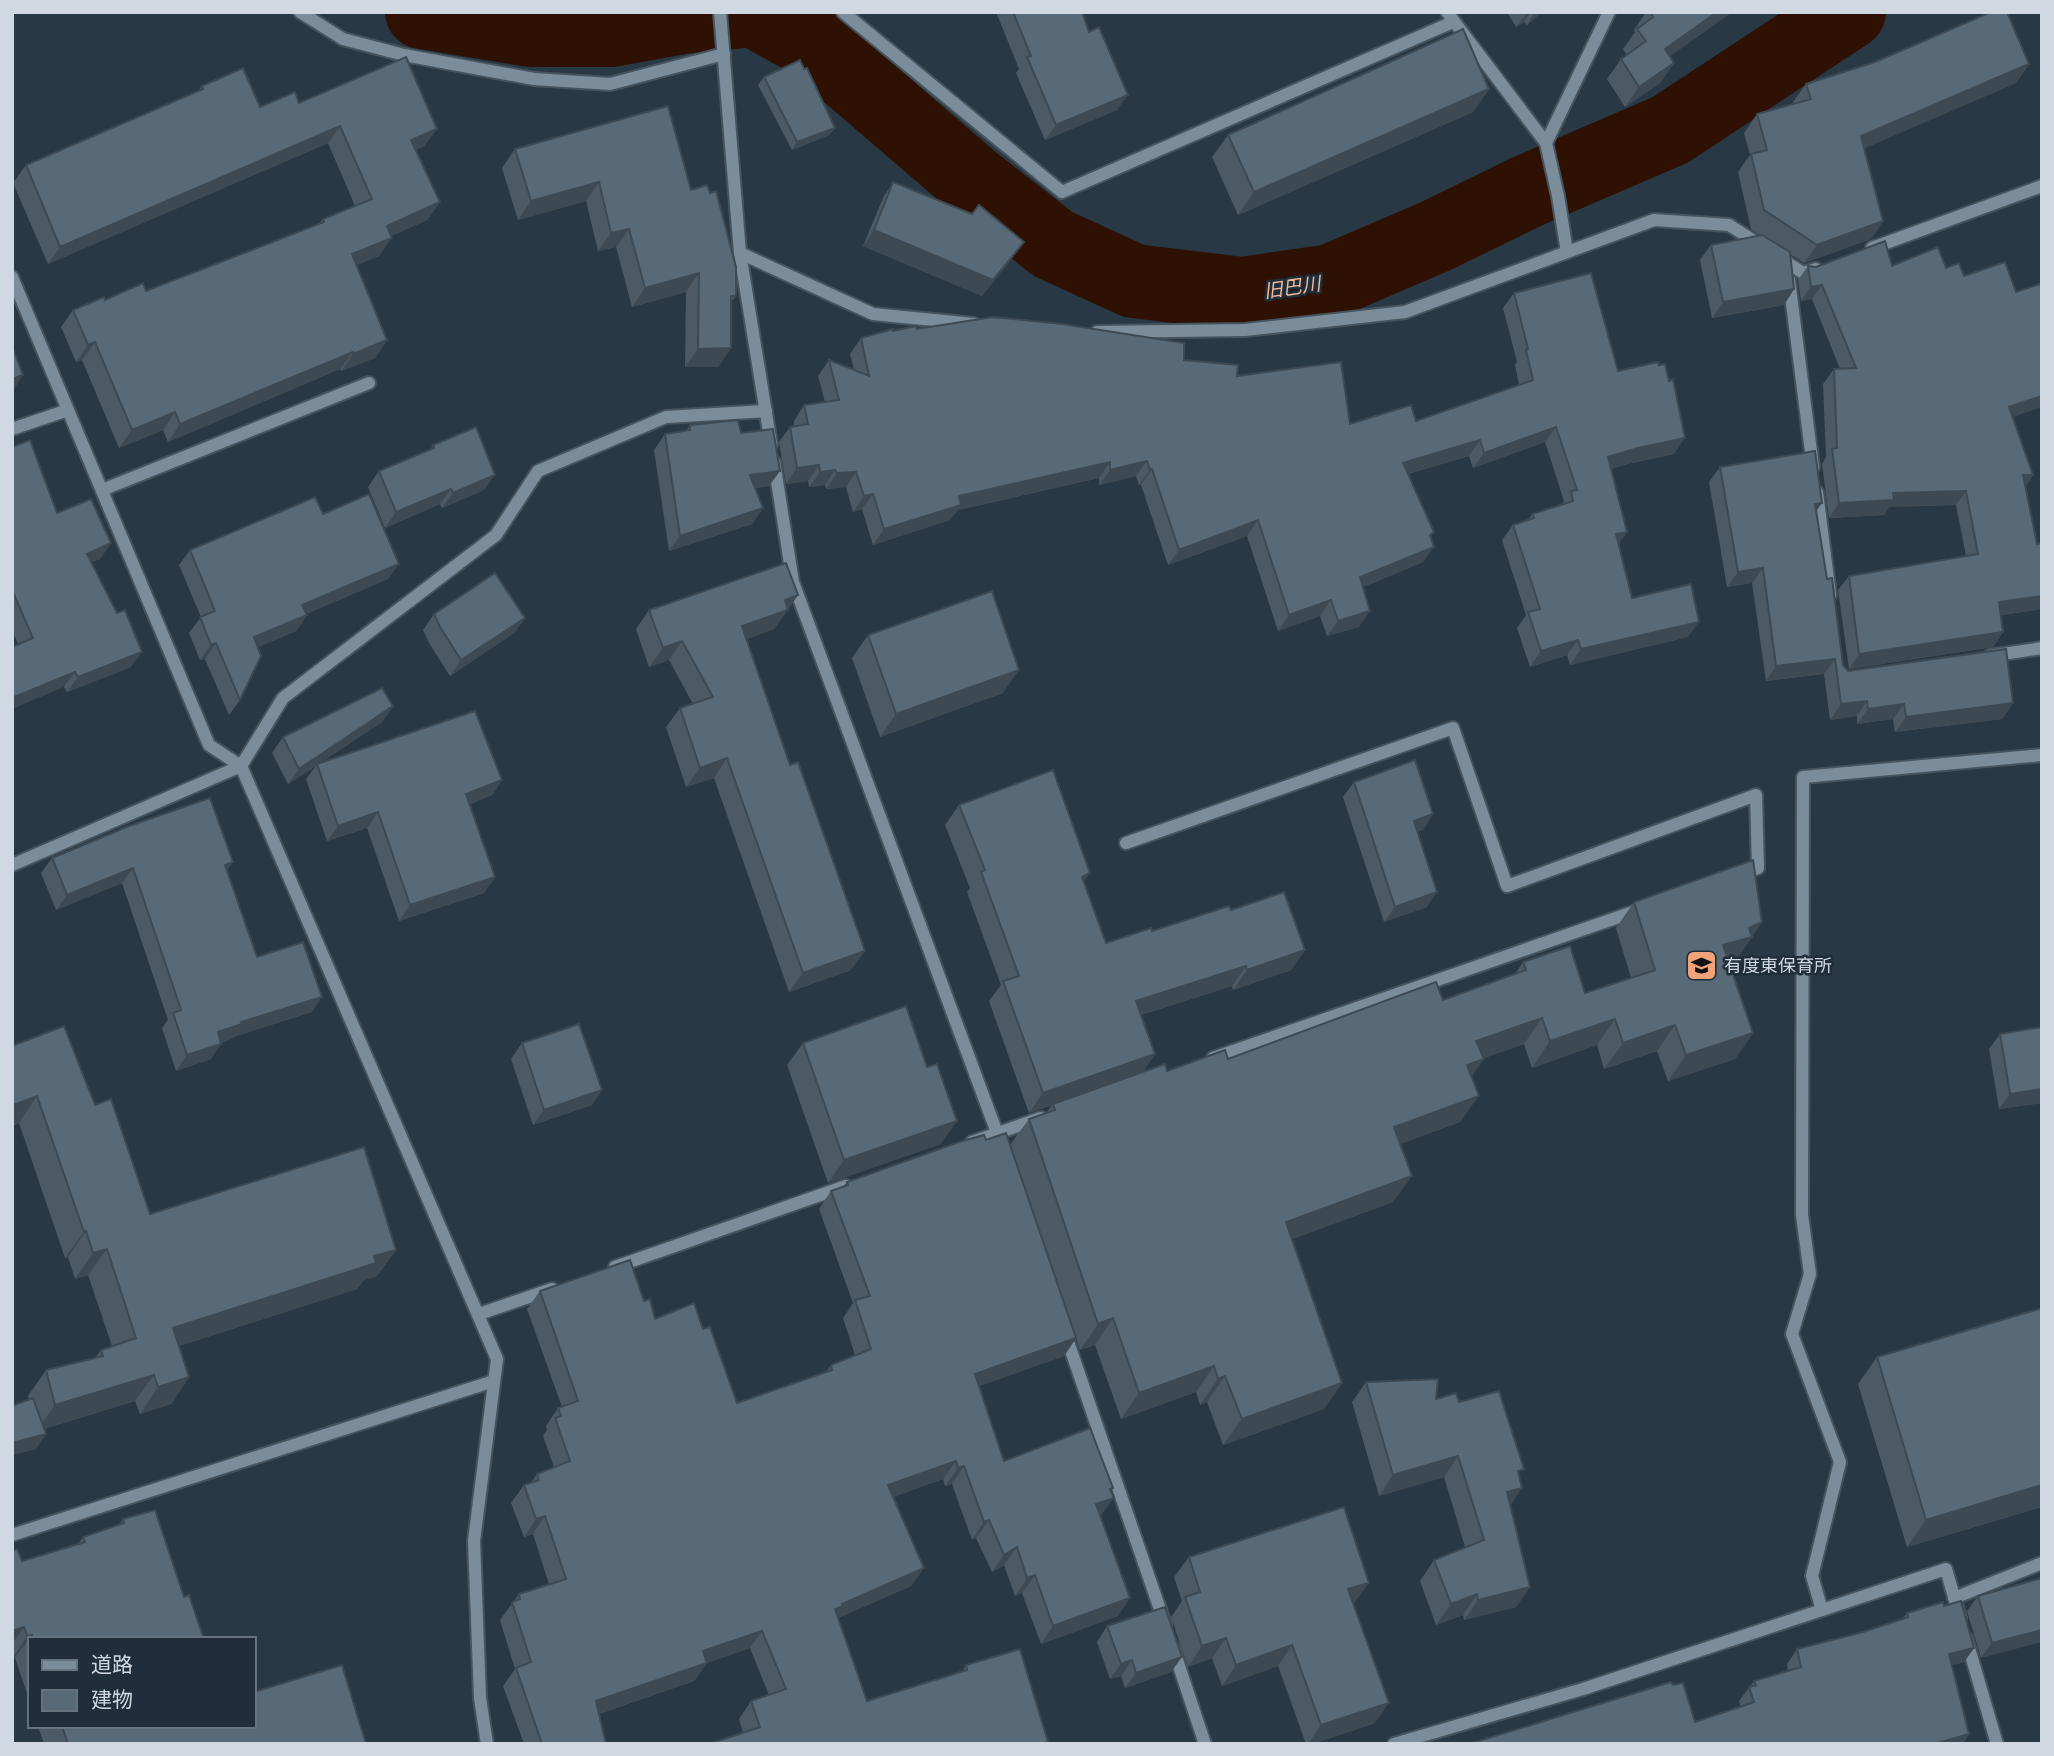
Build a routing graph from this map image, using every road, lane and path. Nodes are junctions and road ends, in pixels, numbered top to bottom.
1 (300, 12) edge
2 (720, 12) edge
3 (844, 12) edge
4 (1609, 12) edge
5 (1450, 17) edge
6 (723, 54) junction
7 (1546, 143) junction
8 (2042, 186) edge
9 (1865, 250) edge
10 (1567, 252) junction
11 (740, 253) junction
12 (1787, 263) junction
13 (1828, 264) edge
14 (12, 277) edge
15 (984, 325) edge
16 (1081, 332) edge
17 (369, 383) dead end
18 (68, 410) junction
19 (766, 411) junction
20 (12, 429) edge
21 (102, 490) junction
22 (1832, 609) edge
23 (2042, 648) edge
24 (1975, 658) edge
25 (2042, 755) edge
26 (240, 766) junction
27 (1126, 843) dead end
28 (12, 865) edge
29 (1732, 877) edge
30 (1653, 905) edge
31 (1207, 1060) edge
32 (1050, 1115) edge
33 (997, 1133) junction
34 (958, 1147) edge
35 (1006, 1159) edge
36 (855, 1183) edge
37 (609, 1269) edge
38 (570, 1283) edge
39 (479, 1314) junction
40 (1059, 1315) edge
41 (494, 1381) junction
42 (12, 1535) edge
43 (2042, 1563) edge
44 (1954, 1598) junction
45 (1822, 1610) junction
46 (487, 1744) edge
47 (1205, 1744) edge
48 (1394, 1744) edge
49 (1997, 1744) edge

1 - 6 street
2 - 6 street
3 - 5 street
4 - 7 street
5 - 7 street
6 - 11 street
7 - 10 street
8 - 9 street
10 - 12 street
10 - 16 street
11 - 15 street
11 - 19 street
12 - 13 street
12 - 22 street
14 - 18 street
17 - 21 street
18 - 20 street
18 - 21 street
19 - 26 street
19 - 33 street
21 - 26 street
23 - 24 street
25 - 45 street
26 - 28 street
26 - 39 street
27 - 29 street
30 - 31 street
32 - 33 street
33 - 34 street
33 - 35 street
36 - 37 street
38 - 39 street
39 - 41 street
40 - 47 street
41 - 42 street
41 - 46 street
43 - 44 street
44 - 45 street
44 - 49 street
45 - 48 street

